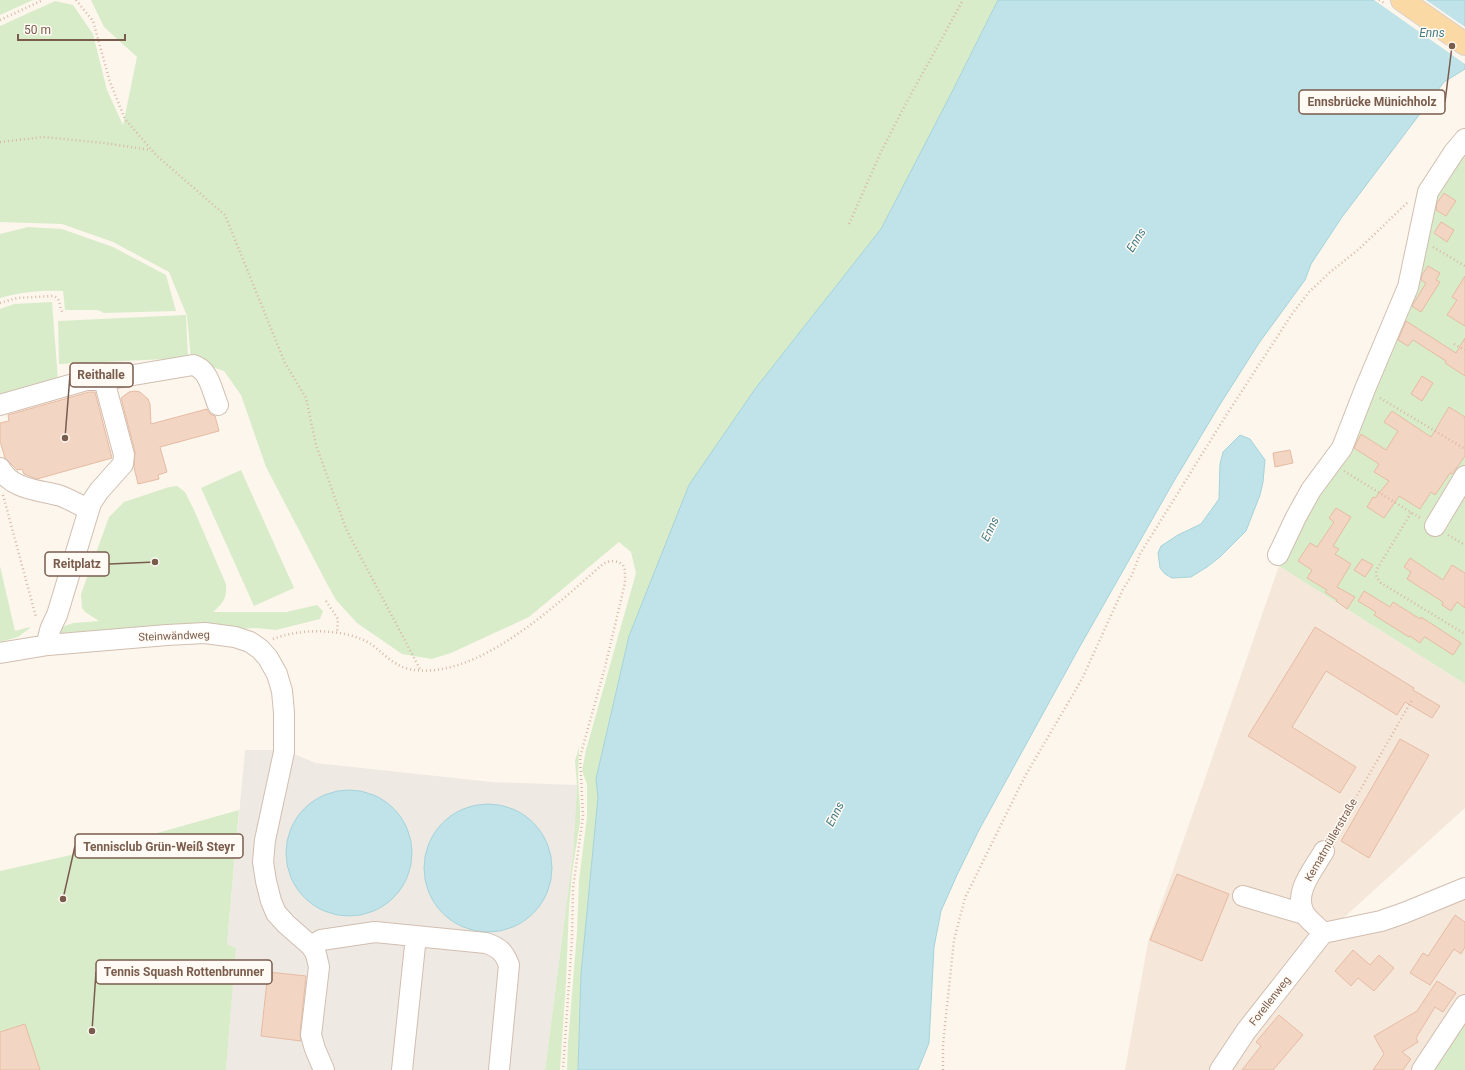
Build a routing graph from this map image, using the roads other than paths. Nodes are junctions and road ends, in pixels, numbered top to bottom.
1 (1402, 0) edge
2 (1465, 44) edge
3 (1465, 139) edge
4 (104, 380) junction
5 (0, 405) edge
6 (218, 405) dead end
7 (5, 473) edge
8 (1465, 476) edge
9 (89, 510) junction
10 (1435, 526) road end
11 (1278, 555) dead end
12 (48, 642) junction
13 (0, 653) edge
14 (1324, 851) road end
15 (1465, 888) edge
16 (1243, 896) dead end
17 (1304, 914) junction
18 (1324, 933) junction
19 (416, 936) junction
20 (311, 946) junction
21 (1465, 1005) edge
22 (324, 1070) edge
23 (402, 1070) edge
24 (499, 1070) edge
25 (1220, 1070) edge
26 (1422, 1070) edge

1 - 2 main road
3 - 11 street
4 - 5 street
4 - 6 street
4 - 9 street
7 - 9 street
8 - 10 street
9 - 12 street
12 - 13 street, Steinwändweg
12 - 20 street, Steinwändweg
14 - 17 street, Kematmüllerstraße
15 - 18 street
16 - 17 street
17 - 18 street
18 - 25 street, Forellenweg
19 - 20 street
19 - 23 street
19 - 24 street
20 - 22 street
21 - 26 street

